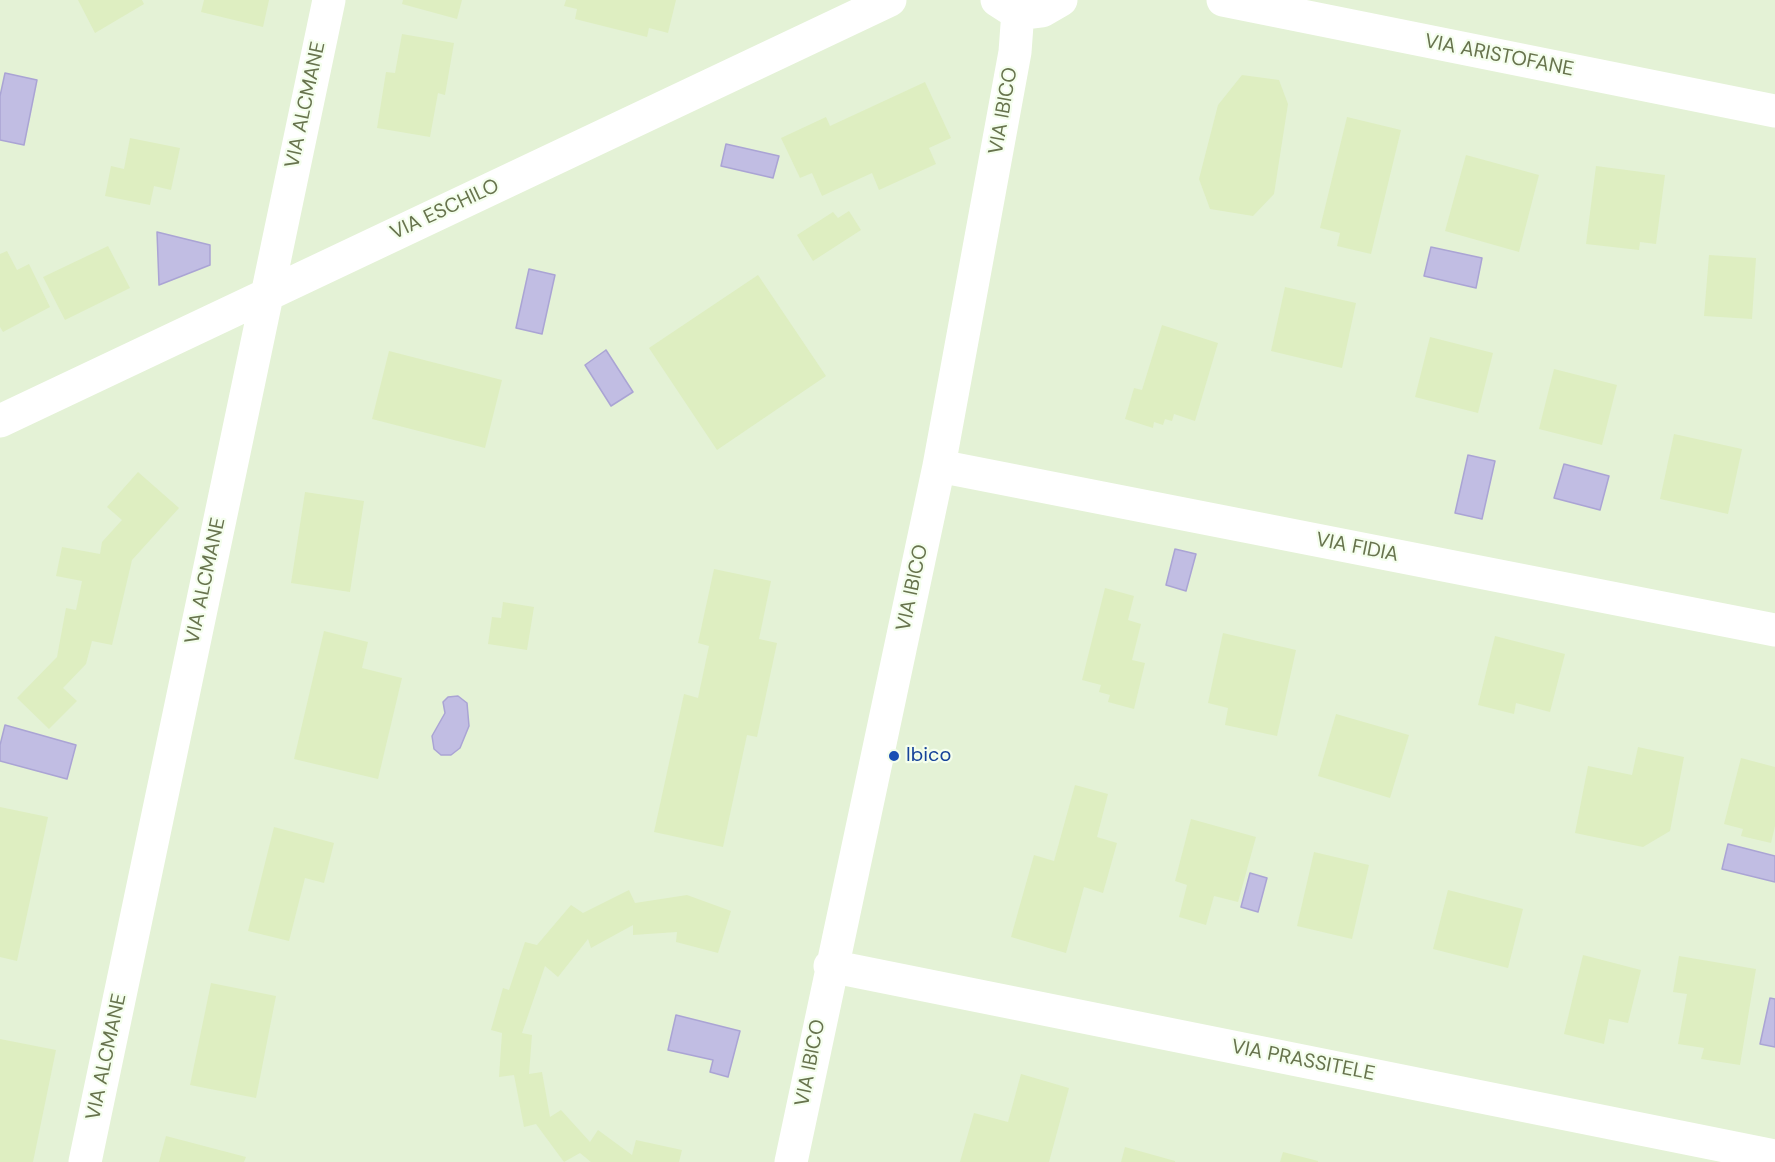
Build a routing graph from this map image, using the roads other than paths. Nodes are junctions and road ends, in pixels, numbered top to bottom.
1 (329, 0) edge
2 (890, 0) edge
3 (1061, 0) edge
4 (1223, 0) edge
5 (1007, 5) edge
6 (1775, 111) edge
7 (266, 295) junction
8 (0, 421) edge
9 (939, 466) junction
10 (1775, 630) edge
11 (831, 966) junction
12 (1775, 1156) edge
13 (85, 1162) edge
14 (791, 1162) edge

1 - 7 street, VIA ALCMANE
2 - 7 street, VIA ESCHILO
3 - 5 street
4 - 6 street, VIA ARISTOFANE
5 - 9 street, VIA IBICO
7 - 8 street, VIA ESCHILO
7 - 13 street, VIA ALCMANE
9 - 10 street, VIA FIDIA
9 - 11 street, VIA IBICO
11 - 12 street, VIA PRASSITELE
11 - 14 street, VIA IBICO

